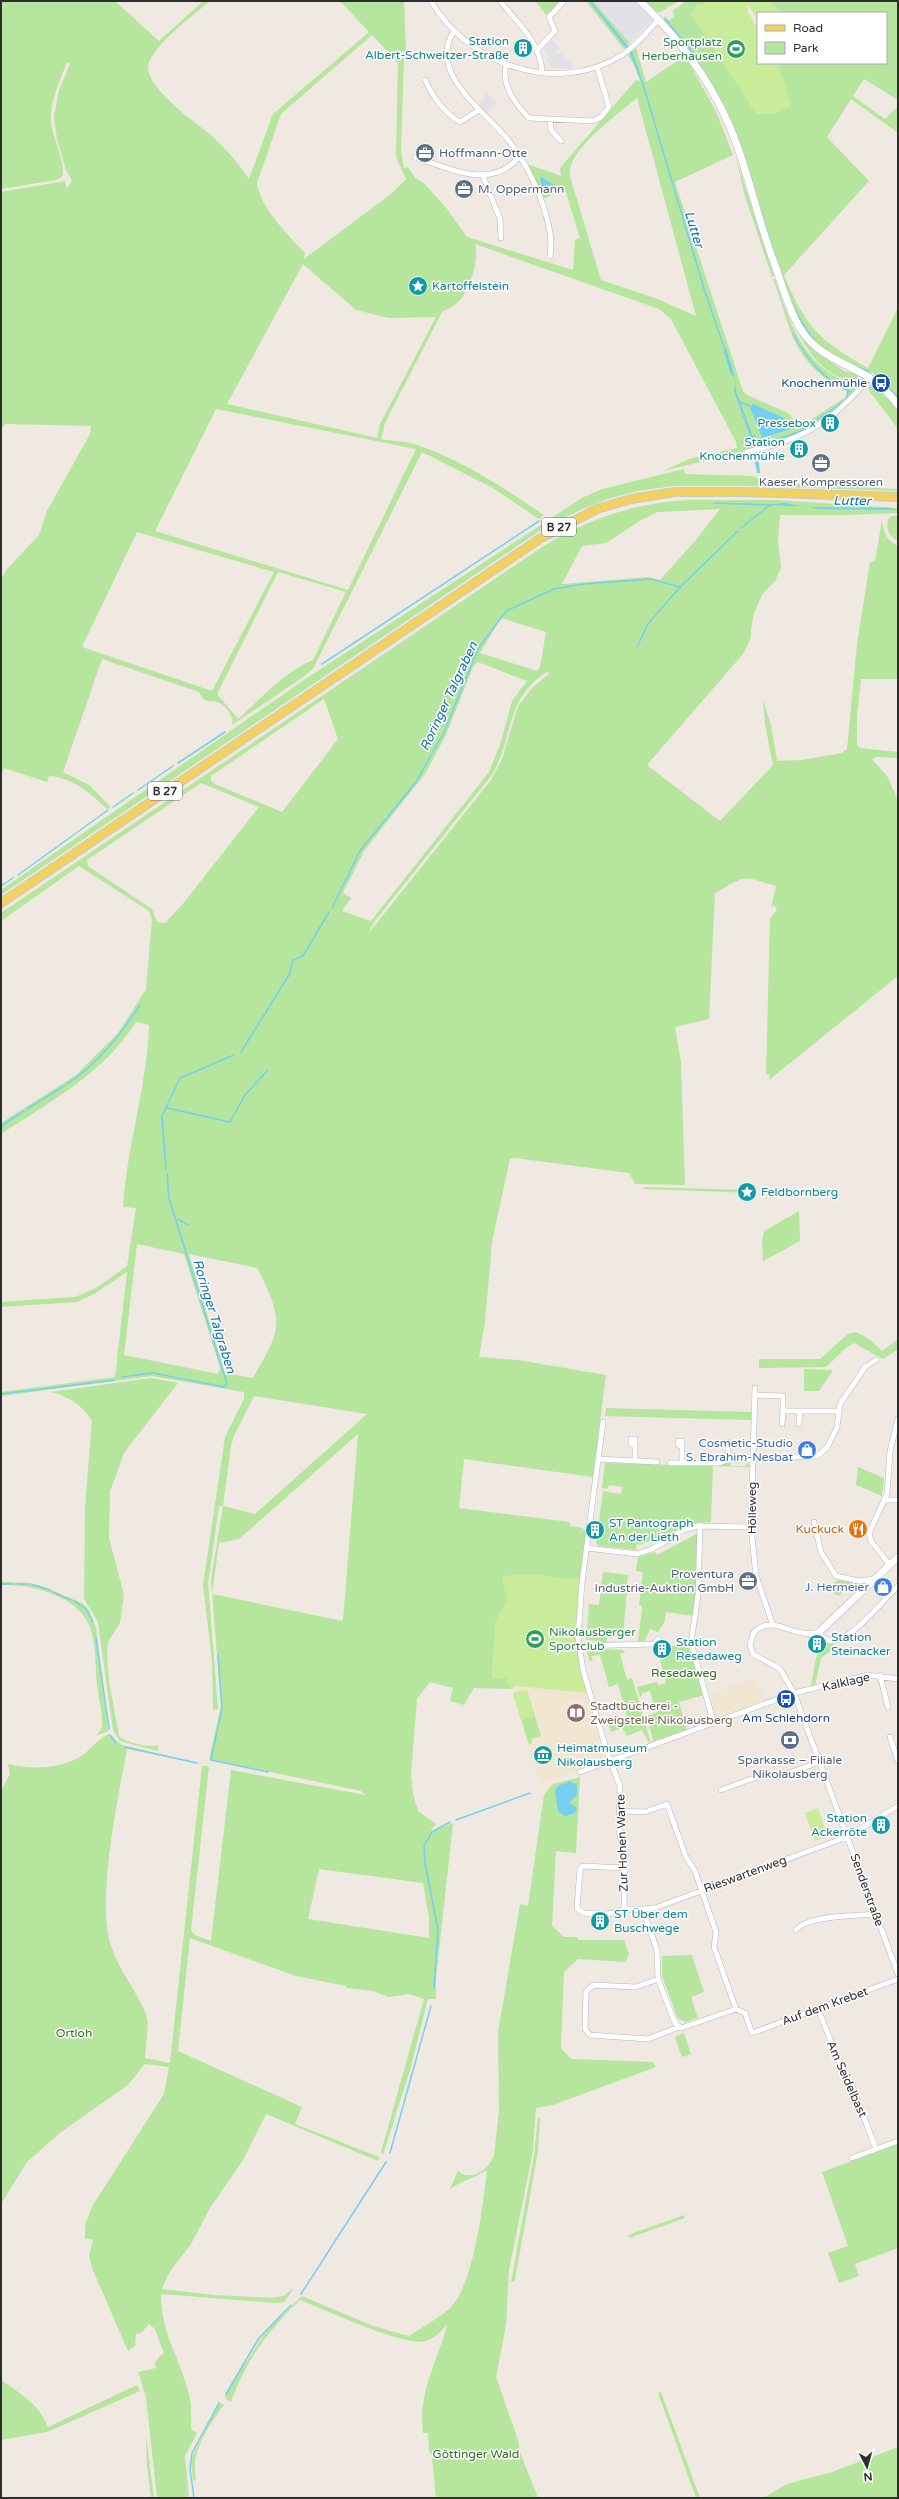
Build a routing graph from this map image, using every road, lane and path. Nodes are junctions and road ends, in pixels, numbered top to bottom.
1 (431, 1) edge
2 (500, 1) edge
3 (564, 1) edge
4 (640, 1) edge
5 (659, 19) junction
6 (454, 31) junction
7 (538, 49) junction
8 (506, 64) junction
9 (597, 67) junction
10 (542, 72) junction
11 (425, 80) dead end
12 (479, 110) junction
13 (550, 119) junction
14 (561, 141) dead end
15 (415, 157) dead end
16 (520, 159) junction
17 (483, 176) junction
18 (501, 238) dead end
19 (550, 256) dead end
20 (870, 378) junction
21 (898, 405) edge
22 (749, 452) dead end
23 (898, 497) edge
24 (1, 903) edge
25 (876, 1360) dead end
26 (755, 1388) dead end
27 (755, 1395) junction
28 (783, 1411) junction
29 (800, 1411) junction
30 (838, 1412) junction
31 (898, 1419) edge
32 (603, 1422) dead end
33 (782, 1424) dead end
34 (799, 1424) dead end
35 (635, 1446) dead end
36 (682, 1447) dead end
37 (728, 1448) dead end
38 (599, 1459) junction
39 (728, 1460) junction
40 (753, 1460) junction
41 (635, 1461) junction
42 (657, 1462) dead end
43 (682, 1462) junction
44 (670, 1463) dead end
45 (885, 1500) junction
46 (898, 1500) edge
47 (814, 1522) dead end
48 (700, 1525) junction
49 (751, 1527) junction
50 (587, 1548) junction
51 (898, 1557) edge
52 (889, 1564) junction
53 (874, 1579) junction
54 (898, 1586) edge
55 (773, 1625) junction
56 (819, 1632) junction
57 (658, 1639) dead end
58 (579, 1646) junction
59 (880, 1675) junction
60 (898, 1678) edge
61 (794, 1693) junction
62 (888, 1707) dead end
63 (714, 1724) junction
64 (890, 1737) dead end
65 (611, 1761) junction
66 (898, 1761) edge
67 (819, 1762) junction
68 (580, 1772) dead end
69 (721, 1790) dead end
70 (898, 1806) edge
71 (620, 1811) junction
72 (848, 1837) junction
73 (625, 1868) junction
74 (701, 1890) junction
75 (625, 1908) junction
76 (643, 1910) junction
77 (876, 1914) junction
78 (796, 1930) dead end
79 (898, 1974) edge
80 (658, 1979) junction
81 (898, 1979) edge
82 (736, 2009) junction
83 (818, 2009) junction
84 (679, 2027) junction
85 (898, 2141) edge
86 (876, 2149) junction
87 (852, 2158) dead end

1 - 6 street
2 - 7 street
3 - 7 street
4 - 5 street
5 - 9 street
5 - 20 street
6 - 8 street
6 - 12 street
7 - 10 street
8 - 10 street
8 - 13 street
9 - 10 street
9 - 13 street
11 - 12 street
12 - 16 street
13 - 14 street
15 - 17 street
16 - 17 street
16 - 19 street
17 - 18 street
20 - 21 street
20 - 22 street
23 - 24 main road, B 27
25 - 30 street
26 - 27 street, Hölleweg
27 - 28 street
27 - 40 street, Hölleweg
28 - 29 street
28 - 33 street
29 - 30 street
29 - 34 street
30 - 40 street
31 - 45 street
32 - 38 street, Zur Hohen Warte
35 - 41 street
36 - 43 street
37 - 39 street
38 - 41 street
38 - 50 street, Zur Hohen Warte
39 - 40 street
39 - 43 street
40 - 49 street, Hölleweg
41 - 42 street
43 - 44 street
45 - 46 street
45 - 52 street
47 - 53 street
48 - 49 street
48 - 50 street
48 - 63 street
49 - 55 street, Hölleweg
50 - 58 street, Zur Hohen Warte
51 - 52 street
52 - 53 street
53 - 56 street
54 - 56 street
55 - 56 street
55 - 61 street, Senderstraße
57 - 58 street
58 - 65 street, Zur Hohen Warte
59 - 60 street, Kalklage
59 - 61 street, Kalklage
59 - 62 street
61 - 63 street
61 - 67 street, Senderstraße
63 - 65 street
64 - 66 street
65 - 68 street
65 - 71 street, Zur Hohen Warte
67 - 69 street
67 - 72 street, Senderstraße
70 - 72 street, Rieswartenweg
71 - 73 street, Zur Hohen Warte
71 - 74 street
72 - 74 street, Rieswartenweg
72 - 77 street, Senderstraße
73 - 75 street, Zur Hohen Warte
73 - 75 street
74 - 76 street, Rieswartenweg
74 - 82 street
75 - 76 street, Zur Hohen Warte
76 - 80 street
77 - 78 street
77 - 79 street, Senderstraße
80 - 84 street
80 - 84 street
81 - 83 street, Auf dem Krebet
82 - 83 street, Auf dem Krebet
82 - 84 street
83 - 86 street, Am Seidelbast
85 - 86 street
86 - 87 street

